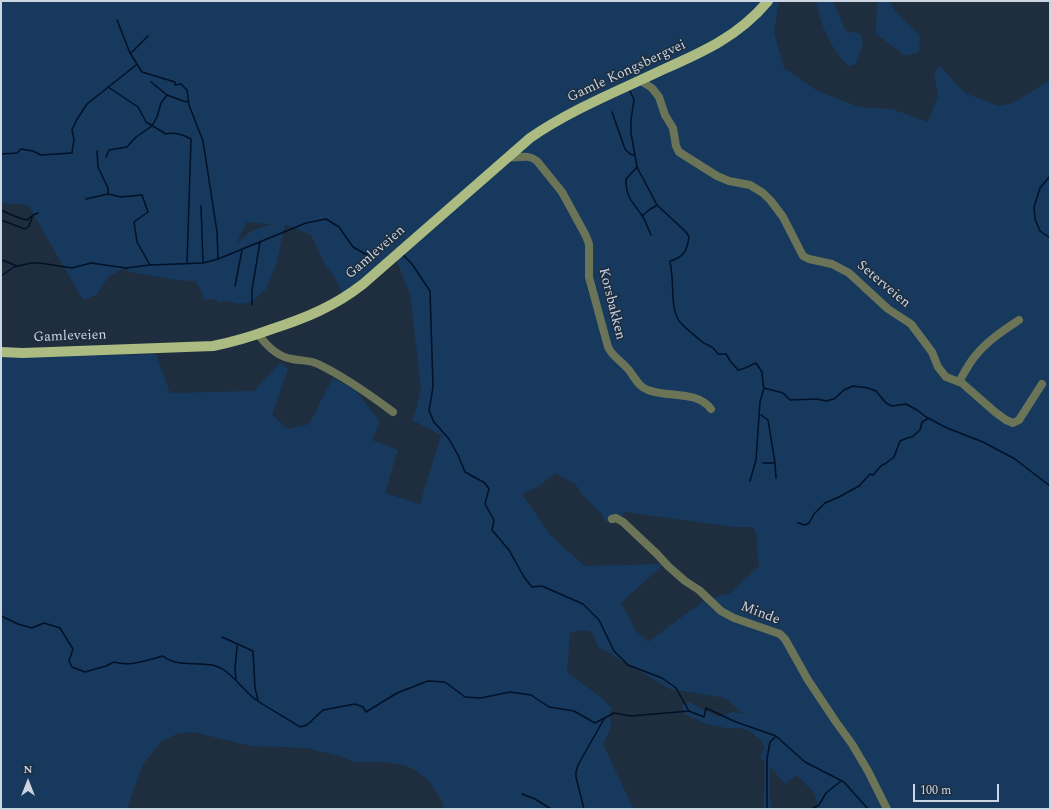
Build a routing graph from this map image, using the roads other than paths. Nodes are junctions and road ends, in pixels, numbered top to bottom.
1 (768, 1) edge
2 (641, 81) junction
3 (509, 157) junction
4 (497, 167) joint
5 (1019, 320) dead end
6 (258, 334) junction
7 (1, 352) edge
8 (958, 382) junction
9 (1042, 384) dead end
10 (711, 409) dead end
11 (393, 412) dead end
12 (612, 519) dead end
13 (887, 809) edge

1 - 2 main road, Gamle Kongsbergvei
2 - 3 main road, Gamle Kongsbergvei
2 - 8 street, Seterveien
3 - 4 main road, Gamle Kongsbergvei
3 - 10 street, Korsbakken
4 - 6 main road, Gamleveien
5 - 8 street
6 - 7 main road, Gamleveien
6 - 11 street
8 - 9 street, Seterveien
12 - 13 street, Minde

